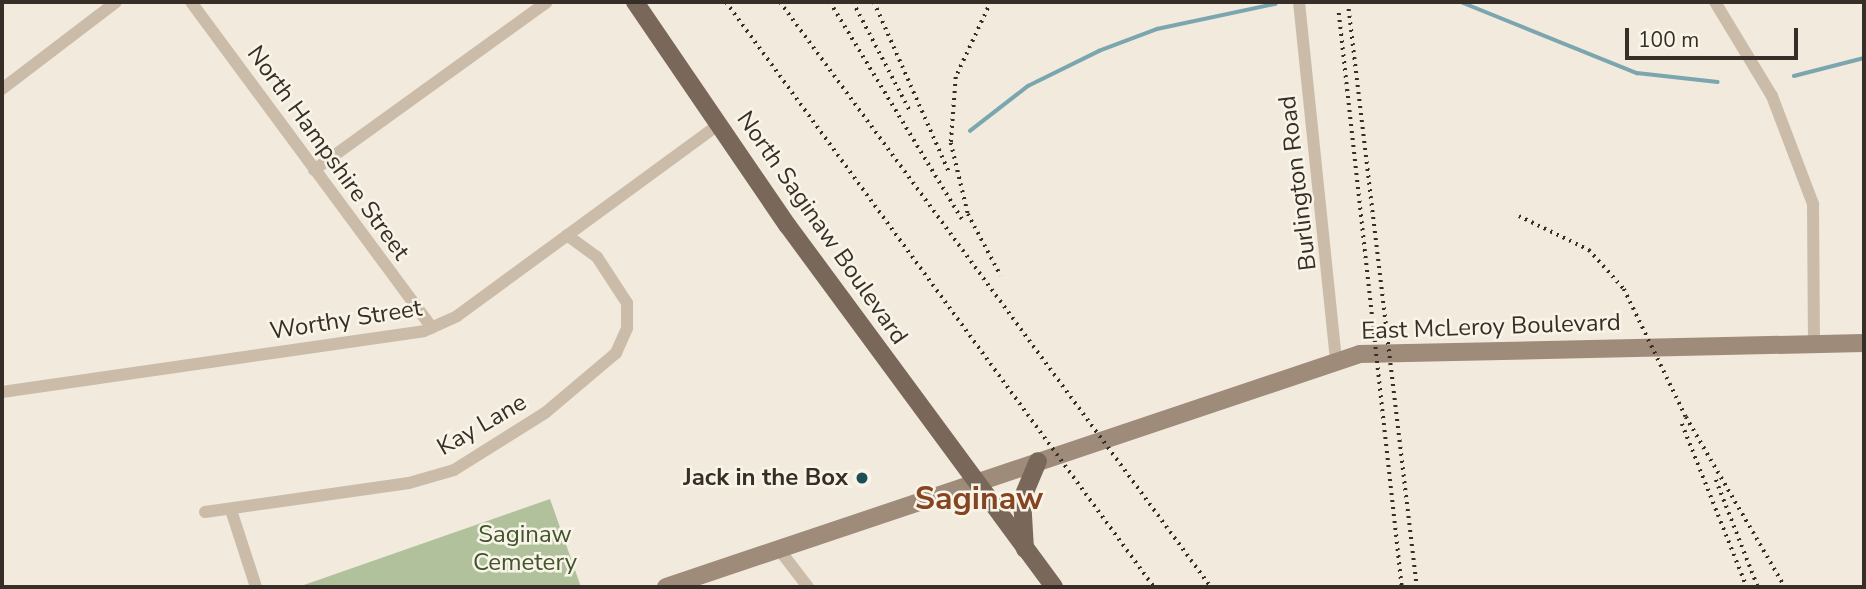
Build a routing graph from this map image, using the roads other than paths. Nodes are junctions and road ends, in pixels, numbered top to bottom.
1 (116, 2) edge
2 (191, 2) edge
3 (547, 2) edge
4 (635, 2) edge
5 (1298, 2) edge
6 (1715, 2) edge
7 (2, 89) edge
8 (718, 125) junction
9 (314, 170) junction
10 (567, 235) junction
11 (432, 328) junction
12 (1864, 343) edge
13 (1814, 344) junction
14 (1336, 360) junction
15 (2, 392) edge
16 (1038, 461) junction
17 (972, 481) junction
18 (231, 510) junction
19 (205, 512) dead end
20 (778, 548) junction
21 (1025, 550) junction
22 (256, 587) edge
23 (666, 587) edge
24 (808, 587) edge
25 (1054, 587) edge

1 - 7 street
2 - 9 street, North Hampshire Street
3 - 9 street
4 - 8 main road, North Saginaw Boulevard
5 - 14 street, Burlington Road
6 - 13 street
8 - 10 street, Worthy Street
8 - 17 main road, North Saginaw Boulevard
9 - 11 street, North Hampshire Street
10 - 11 street, Worthy Street
10 - 18 street, Kay Lane
11 - 15 street, Worthy Street
12 - 13 main road, East McLeroy Boulevard
13 - 14 main road, East McLeroy Boulevard
14 - 16 main road, East McLeroy Boulevard
16 - 17 main road, East McLeroy Boulevard
16 - 21 main road
17 - 20 main road, East McLeroy Boulevard
17 - 21 main road, North Saginaw Boulevard
18 - 19 street, Kay Lane
18 - 22 street
20 - 23 main road, East McLeroy Boulevard
20 - 24 street
21 - 25 main road, North Saginaw Boulevard

